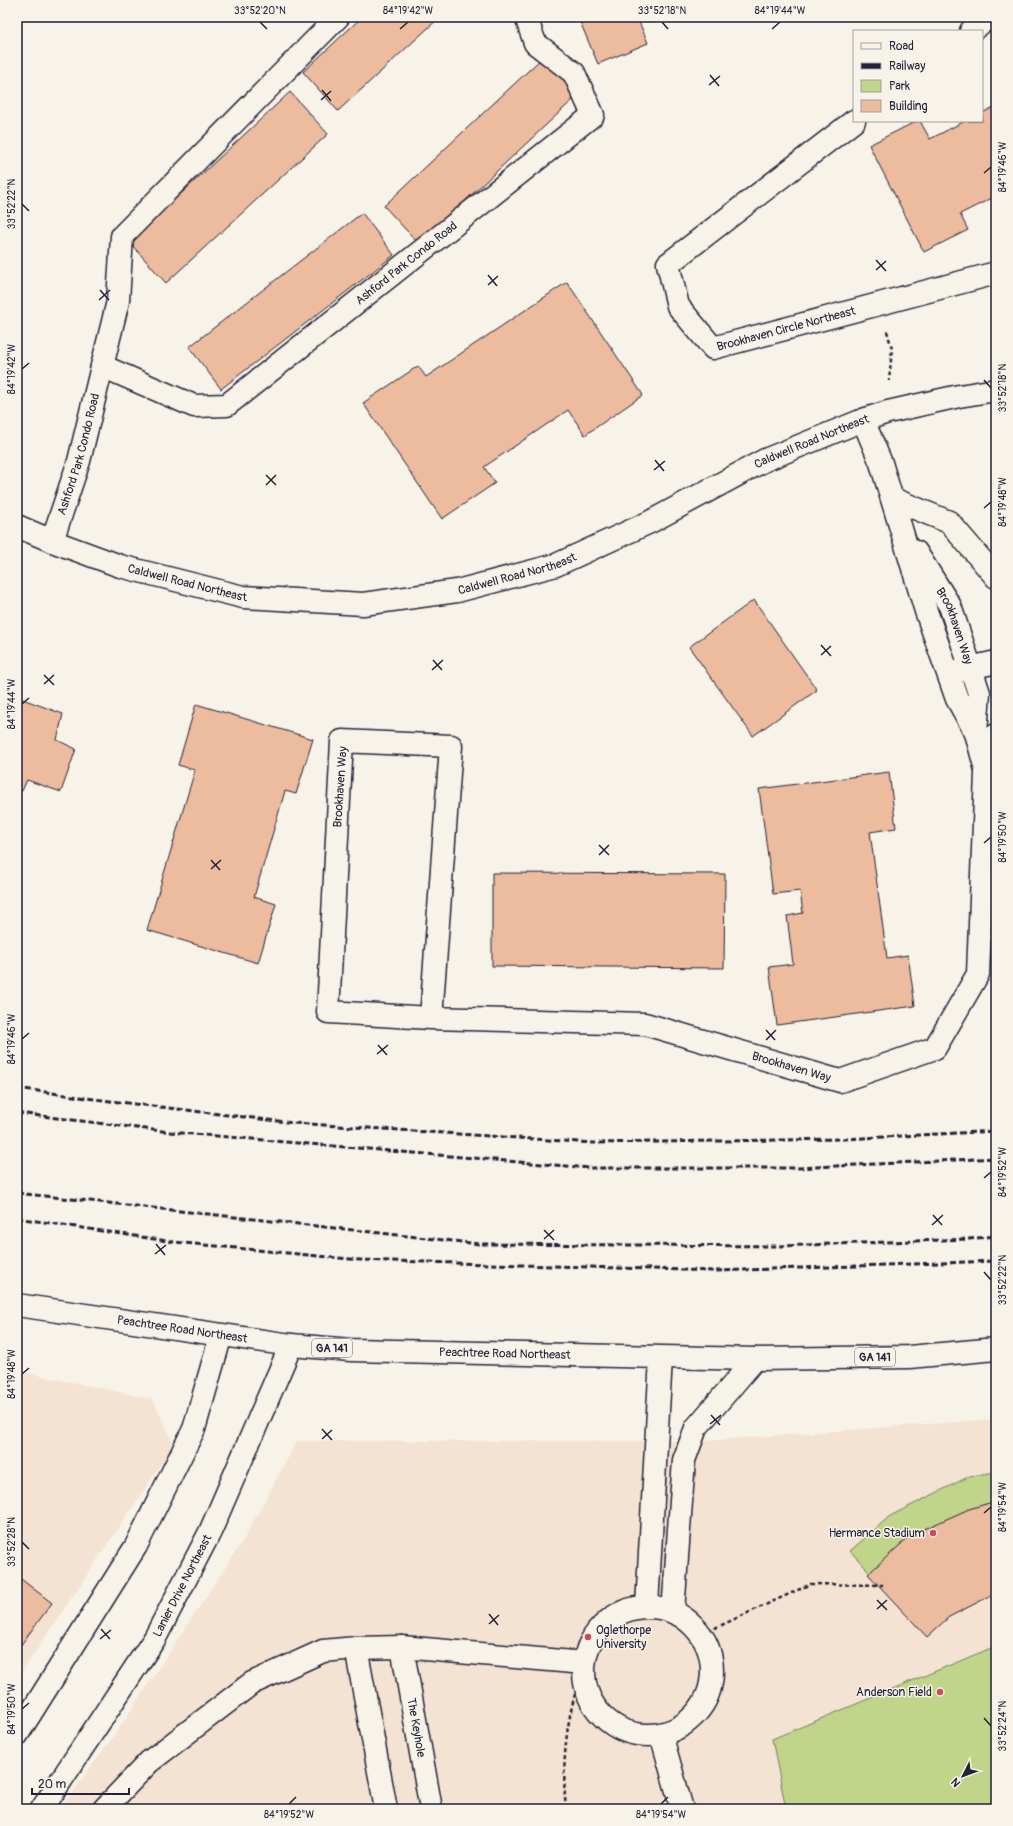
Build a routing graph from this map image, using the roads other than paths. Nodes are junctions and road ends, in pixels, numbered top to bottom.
1 (338, 17) edge
2 (526, 17) edge
3 (989, 17) edge
4 (972, 30) edge
5 (853, 122) edge
6 (996, 273) edge
7 (102, 366) junction
8 (996, 390) edge
9 (863, 420) junction
10 (892, 499) junction
11 (17, 526) edge
12 (902, 529) junction
13 (52, 541) junction
14 (996, 577) edge
15 (996, 662) edge
16 (971, 668) junction
17 (948, 674) junction
18 (986, 734) edge
19 (987, 974) edge
20 (432, 1018) junction
21 (17, 1305) edge
22 (221, 1335) junction
23 (291, 1346) junction
24 (996, 1349) edge
25 (661, 1358) junction
26 (754, 1359) junction
27 (647, 1606) junction
28 (673, 1612) junction
29 (402, 1647) junction
30 (356, 1648) junction
31 (584, 1663) junction
32 (17, 1734) edge
33 (661, 1734) junction
34 (42, 1809) edge
35 (104, 1809) edge
36 (386, 1809) edge
37 (431, 1809) edge
38 (682, 1809) edge

1 - 7 main road, Ashford Park Condo Road
2 - 7 main road, Ashford Park Condo Road
3 - 4 main road
5 - 6 main road, Brookhaven Circle Northeast
7 - 13 main road, Ashford Park Condo Road
8 - 9 main road, Caldwell Road Northeast
9 - 10 main road, Brookhaven Way
9 - 13 main road, Caldwell Road Northeast
10 - 12 main road, Brookhaven Way
10 - 14 main road
11 - 13 main road, Caldwell Road Northeast
12 - 16 main road, Brookhaven Way
12 - 17 main road, Brookhaven Way
15 - 16 main road
16 - 17 main road
16 - 18 main road, Brookhaven Way
17 - 18 main road, Brookhaven Way
18 - 19 main road, Brookhaven Way
19 - 20 main road, Brookhaven Way
20 - 20 main road, Brookhaven Way
21 - 22 main road, Peachtree Road Northeast / GA 141
22 - 23 main road, Peachtree Road Northeast / GA 141
22 - 32 main road
23 - 25 main road, Peachtree Road Northeast / GA 141
23 - 34 main road, Lanier Drive Northeast
24 - 26 main road, Peachtree Road Northeast / GA 141
25 - 26 main road, Peachtree Road Northeast / GA 141
25 - 27 main road
26 - 28 main road
27 - 28 main road
27 - 31 main road
28 - 33 main road
29 - 30 main road
29 - 31 main road
29 - 37 main road, The Keyhole
30 - 35 main road
30 - 36 main road
31 - 33 main road
33 - 38 main road

